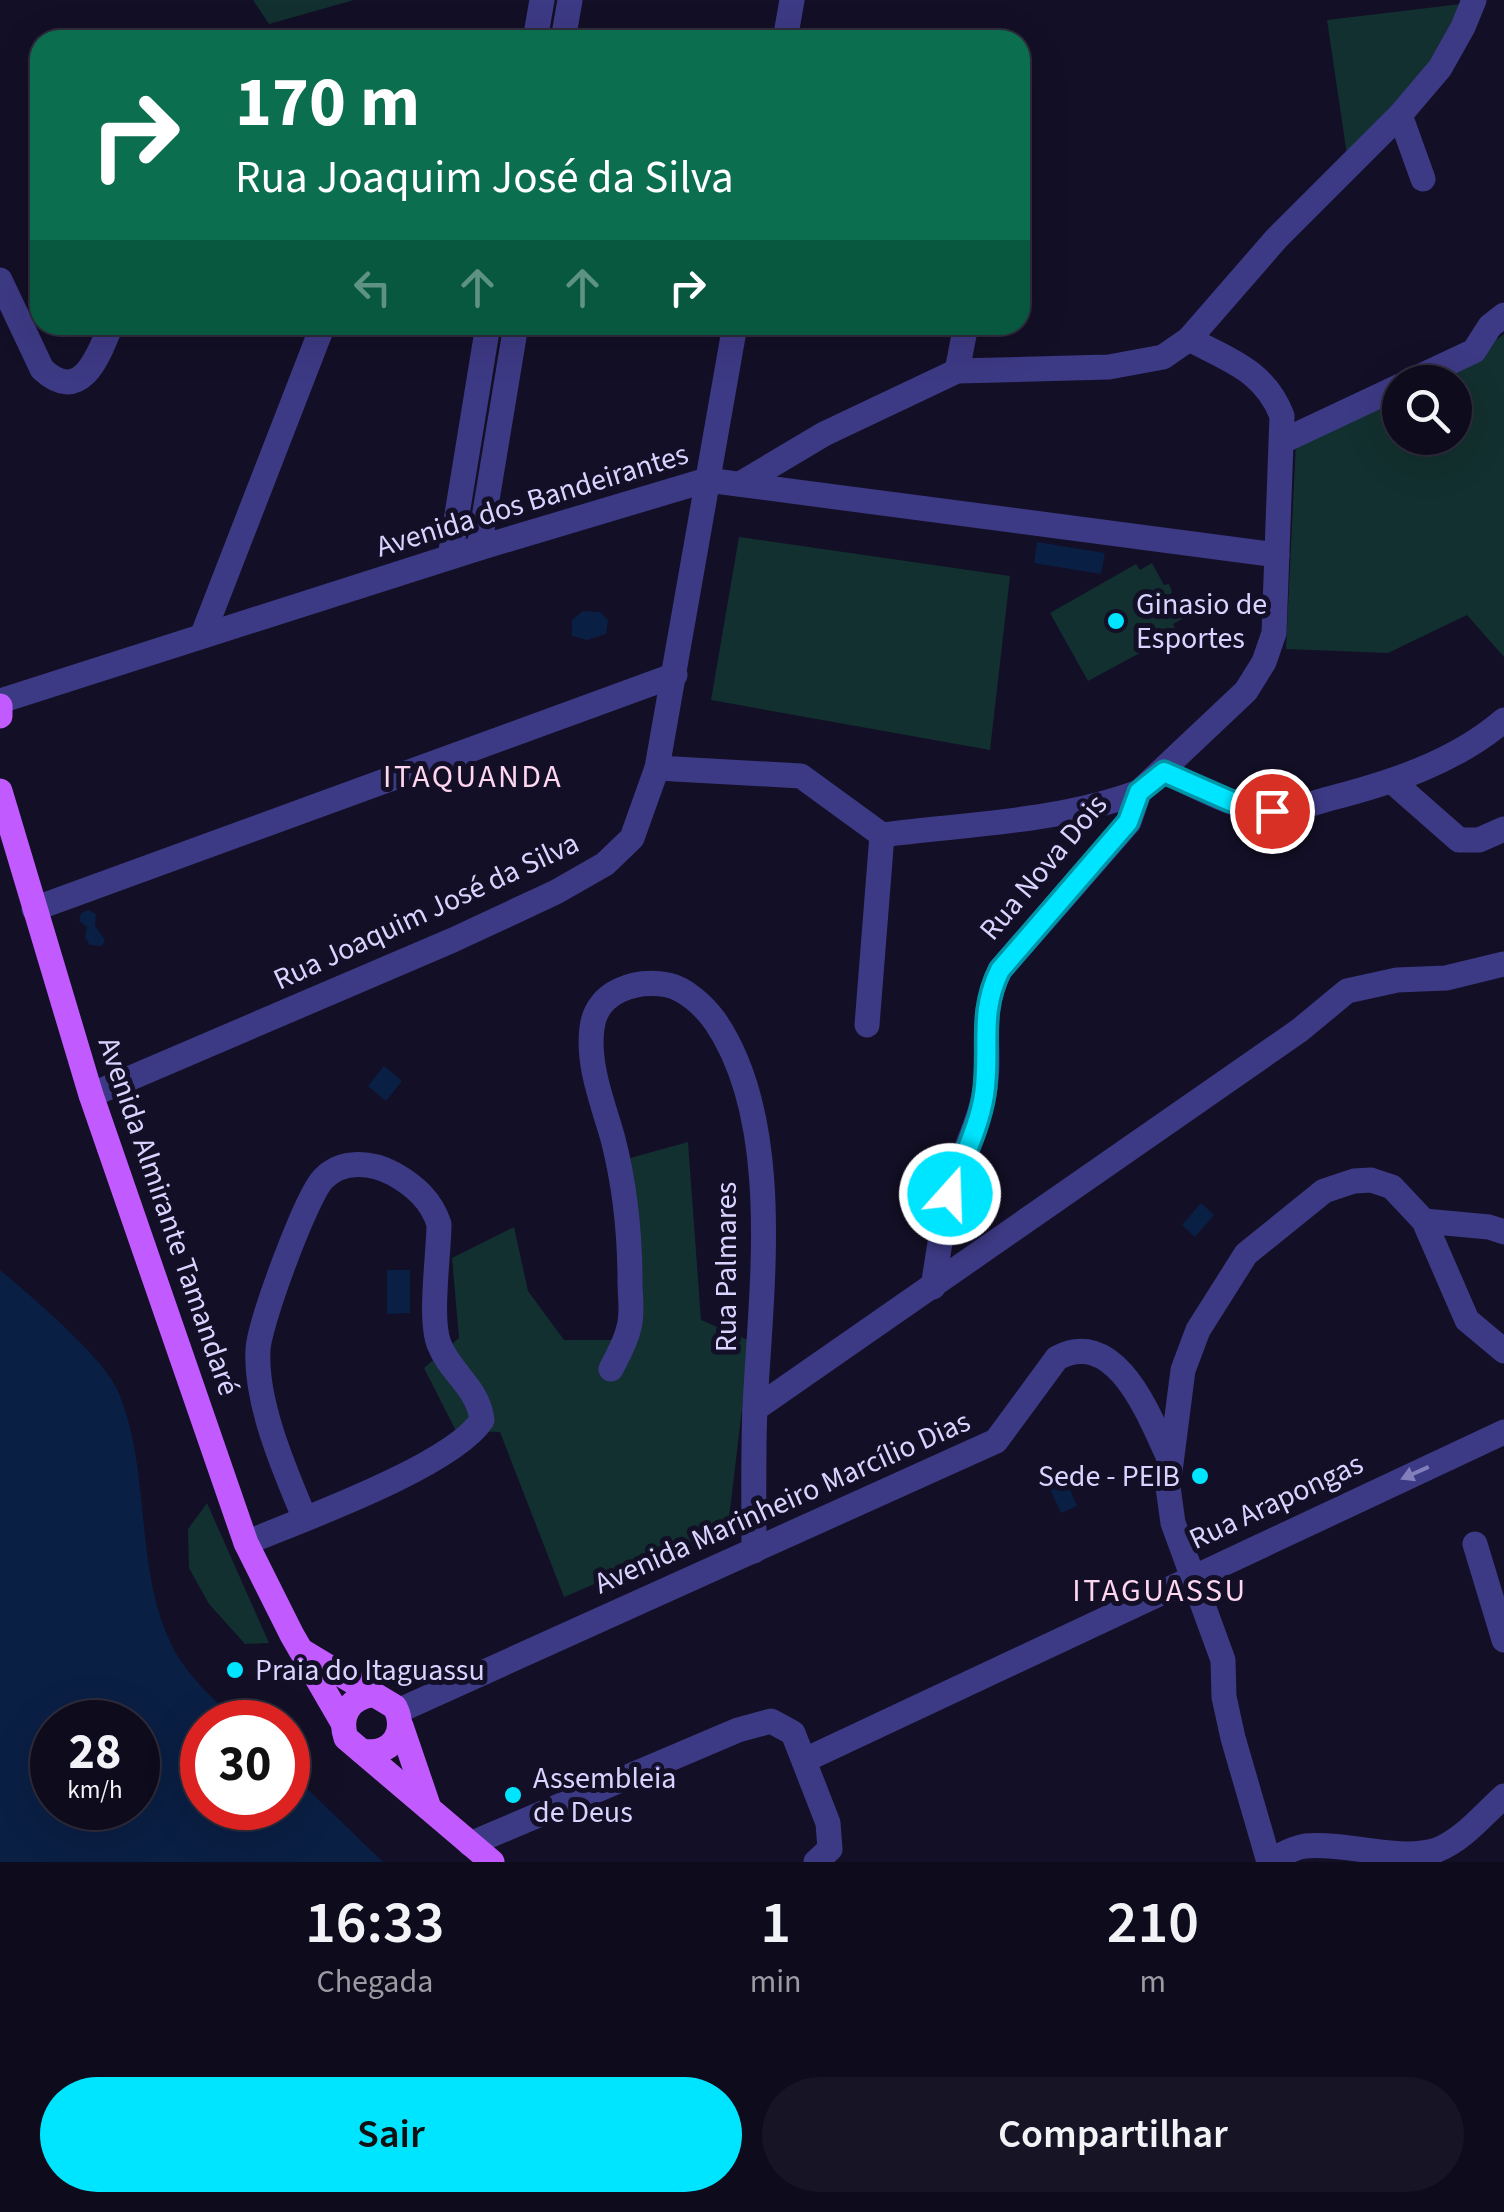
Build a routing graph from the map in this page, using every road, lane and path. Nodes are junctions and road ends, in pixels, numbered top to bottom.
1 (542, 0) edge
2 (570, 0) edge
3 (792, 0) edge
4 (1474, 0) edge
5 (537, 30) edge
6 (565, 30) edge
7 (787, 30) edge
8 (1400, 114) junction
9 (1423, 179) dead end
10 (0, 280) edge
11 (1504, 314) edge
12 (107, 335) edge
13 (319, 335) edge
14 (486, 335) edge
15 (514, 335) edge
16 (733, 335) edge
17 (964, 335) edge
18 (1189, 339) junction
19 (1445, 365) edge
20 (957, 371) junction
21 (1382, 394) edge
22 (1282, 441) junction
23 (708, 480) junction
24 (740, 484) junction
25 (479, 548) junction
26 (1276, 555) junction
27 (450, 557) junction
28 (203, 634) junction
29 (675, 675) junction
30 (0, 704) edge
31 (0, 716) edge
32 (1504, 720) edge
33 (657, 768) junction
34 (1164, 772) junction
35 (1393, 782) junction
36 (0, 790) edge
37 (1139, 792) junction
38 (1504, 829) edge
39 (882, 834) junction
40 (34, 909) junction
41 (1504, 964) edge
42 (867, 1025) dead end
43 (91, 1095) junction
44 (1424, 1221) junction
45 (1504, 1232) edge
46 (933, 1287) junction
47 (1504, 1351) edge
48 (611, 1368) dead end
49 (755, 1410) junction
50 (1504, 1432) edge
51 (1169, 1458) junction
52 (305, 1519) junction
53 (246, 1544) junction
54 (1475, 1544) dead end
55 (754, 1550) junction
56 (1192, 1576) junction
57 (1504, 1640) edge
58 (302, 1652) junction
59 (371, 1695) junction
60 (399, 1719) junction
61 (342, 1723) junction
62 (362, 1752) junction
63 (805, 1760) junction
64 (1504, 1796) edge
65 (429, 1808) junction
66 (470, 1844) junction
67 (492, 1862) edge
68 (816, 1862) edge
69 (1269, 1862) edge

1 - 5 street
2 - 6 street
3 - 7 street
4 - 8 street
8 - 9 street
8 - 18 street
10 - 12 street
11 - 19 street
13 - 28 street
14 - 27 street
15 - 25 street
16 - 23 street, Rua Joaquim José da Silva
17 - 20 street
18 - 20 street
18 - 22 street, Rua Nova Dois
20 - 24 street
21 - 22 street
22 - 26 street, Rua Nova Dois
23 - 24 street, Avenida dos Bandeirantes
23 - 25 street, Avenida dos Bandeirantes
23 - 29 street, Rua Joaquim José da Silva
24 - 26 street, Avenida dos Bandeirantes
25 - 27 street, Avenida dos Bandeirantes
26 - 34 street, Rua Nova Dois
27 - 28 street, Avenida dos Bandeirantes
28 - 30 street, Avenida dos Bandeirantes
29 - 33 street, Rua Joaquim José da Silva
29 - 40 street
30 - 31 main road
32 - 35 street
33 - 39 street
33 - 43 street, Rua Joaquim José da Silva
34 - 35 street
34 - 37 street, Rua Nova Dois
35 - 38 street
36 - 40 main road, Avenida Almirante Tamandaré
37 - 39 street
37 - 46 street, Rua Nova Dois
39 - 42 street
40 - 43 main road, Avenida Almirante Tamandaré
41 - 46 street
43 - 53 main road, Avenida Almirante Tamandaré
44 - 45 street
44 - 47 street
44 - 51 street
46 - 49 street
48 - 49 street, Rua Palmares
49 - 55 street, Rua Palmares
50 -> 56 street, Rua Arapongas
51 - 55 street, Avenida Marinheiro Marcílio Dias
51 - 56 street
52 - 52 street
52 - 53 street
53 - 58 main road, Avenida Almirante Tamandaré
54 - 57 street
55 - 60 street, Avenida Marinheiro Marcílio Dias
56 - 63 street, Rua Arapongas
56 - 69 street
58 - 59 main road
58 - 61 main road, Avenida Almirante Tamandaré
59 - 60 main road
59 - 61 main road
60 - 62 main road
60 - 65 main road, Avenida Almirante Tamandaré
61 - 62 main road, Avenida Almirante Tamandaré
62 - 65 main road, Avenida Almirante Tamandaré
63 - 66 street
63 - 68 street
64 - 69 street
65 - 66 main road, Avenida Almirante Tamandaré
66 - 67 main road, Avenida Almirante Tamandaré

